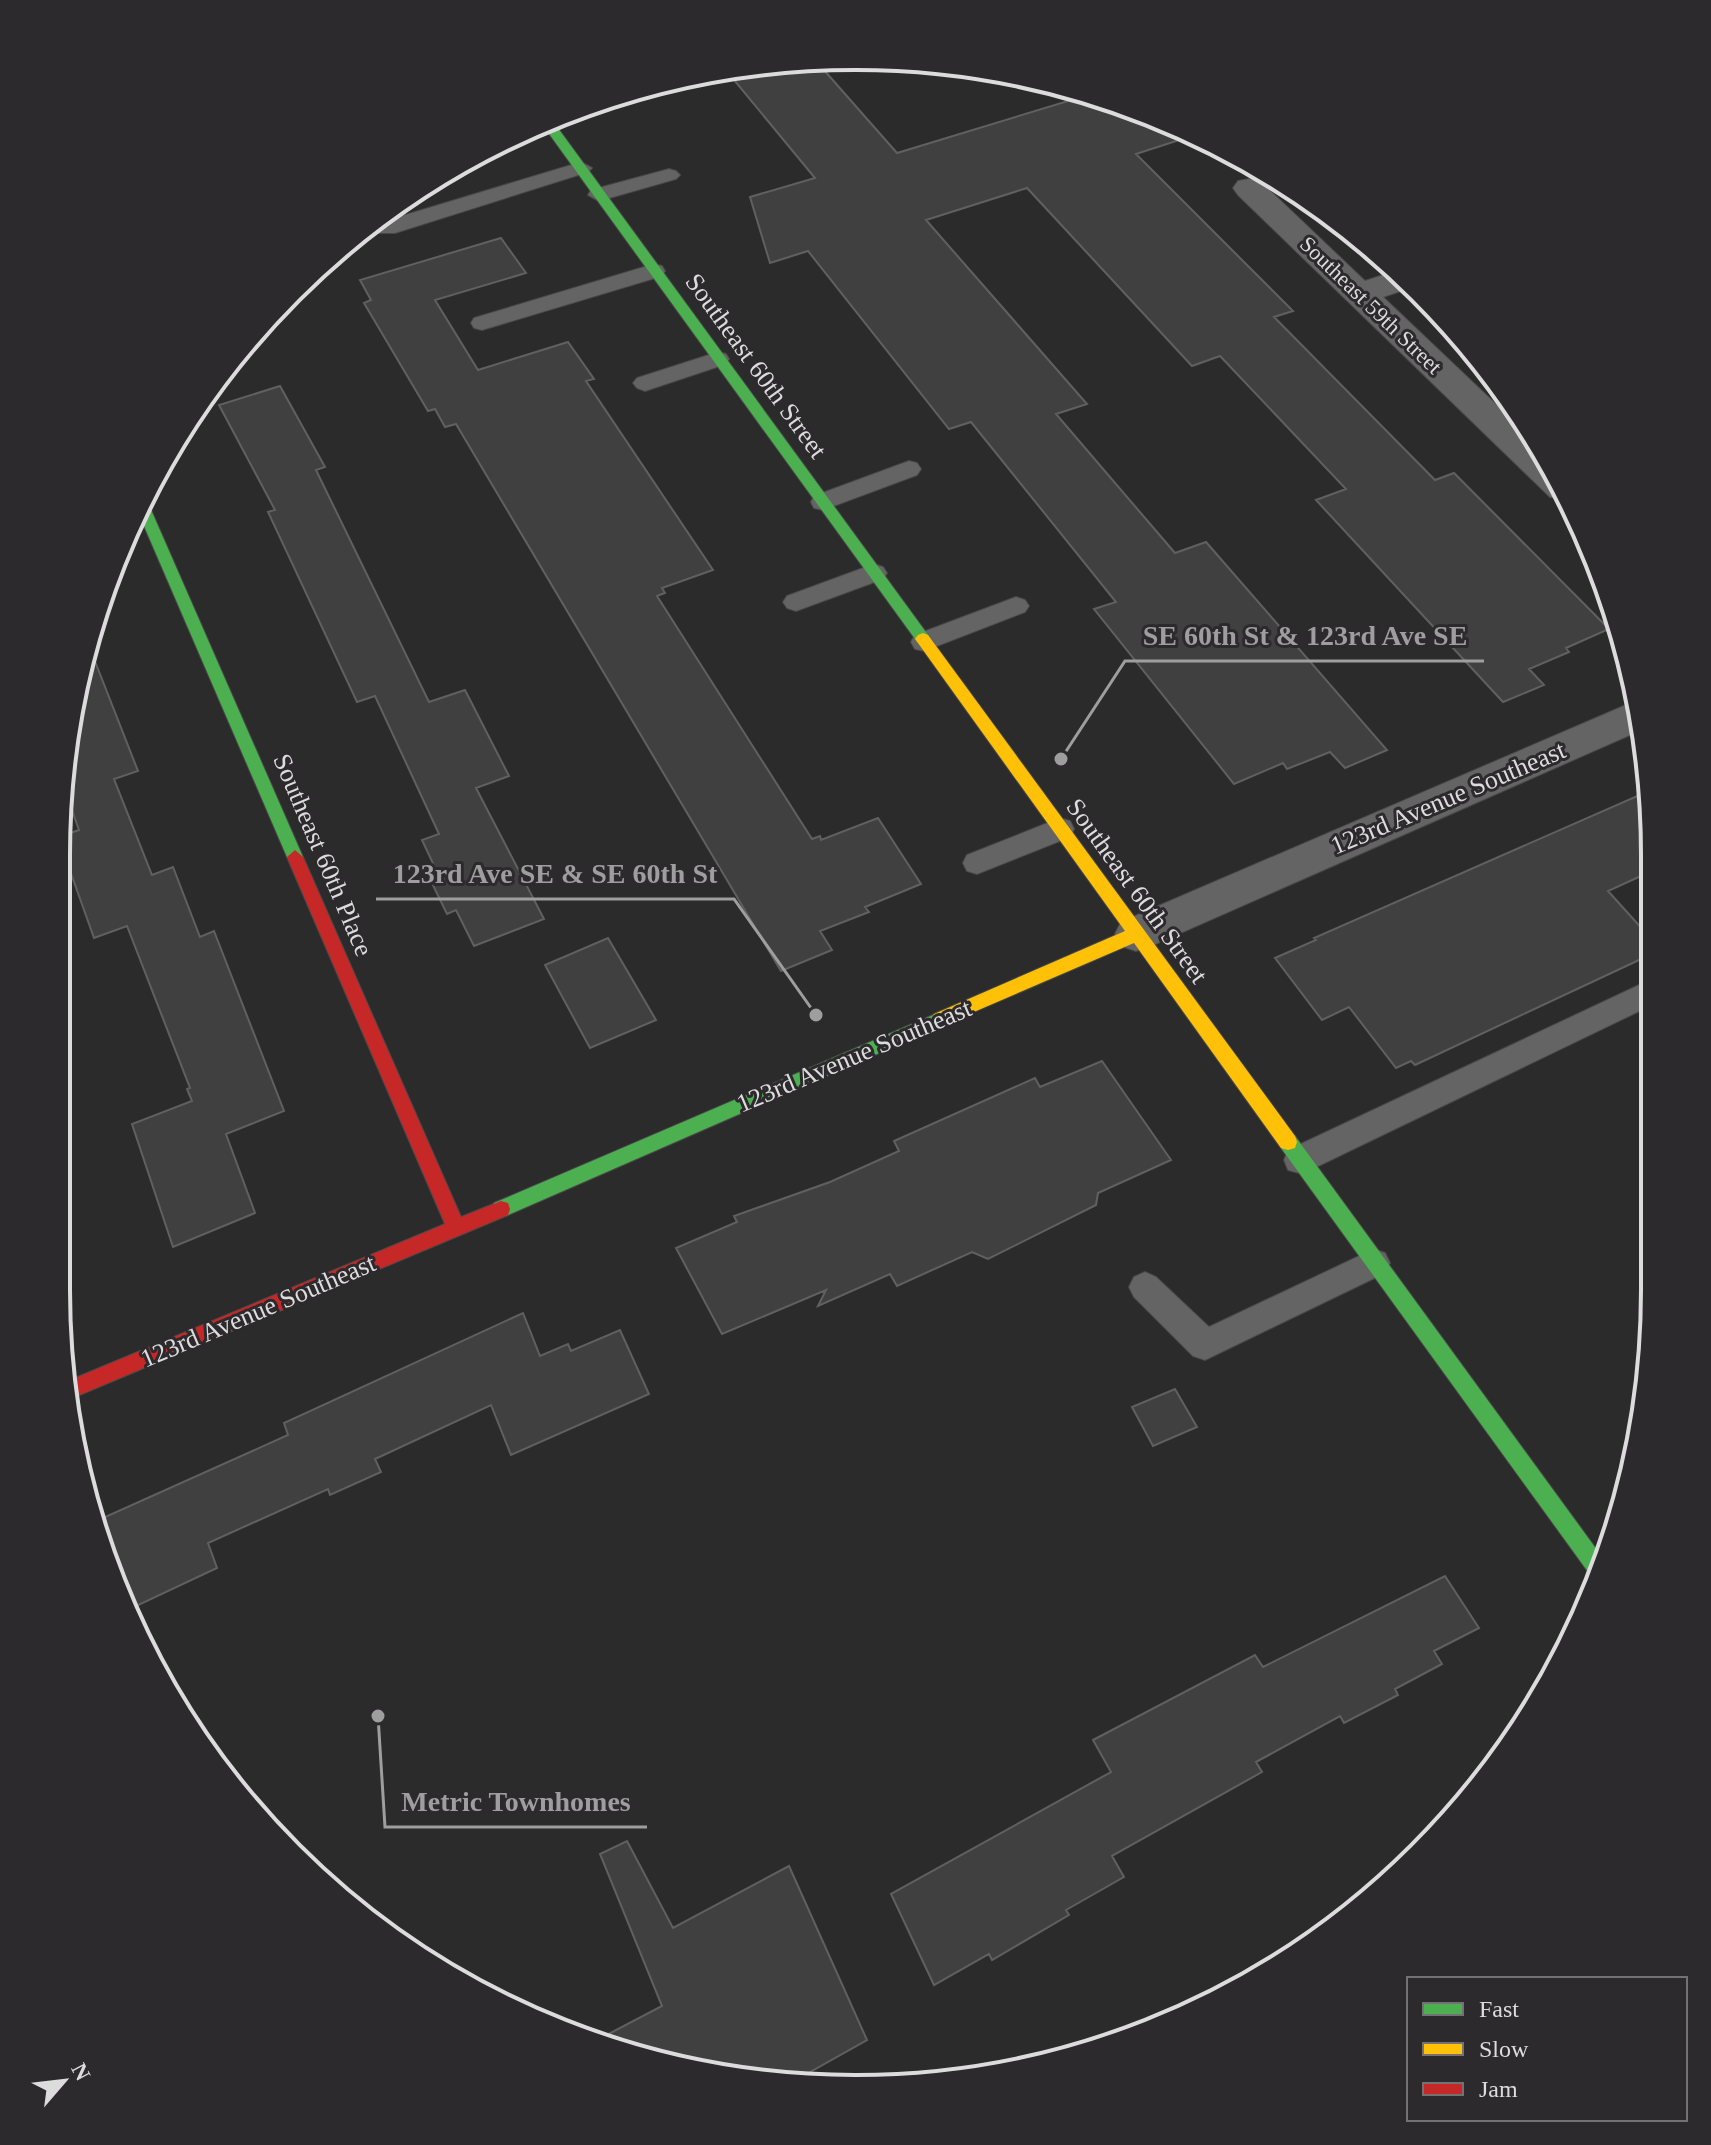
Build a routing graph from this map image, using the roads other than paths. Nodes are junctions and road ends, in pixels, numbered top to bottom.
1 (553, 131) edge
2 (581, 168) junction
3 (669, 175) dead end
4 (1249, 188) dead end
5 (599, 195) junction
6 (386, 226) edge
7 (654, 271) junction
8 (1392, 283) edge
9 (1360, 294) junction
10 (482, 323) dead end
11 (718, 359) junction
12 (645, 383) dead end
13 (1535, 461) edge
14 (909, 469) dead end
15 (823, 502) junction
16 (147, 517) edge
17 (874, 573) junction
18 (796, 602) dead end
19 (1016, 606) dead end
20 (924, 642) junction
21 (1629, 719) edge
22 (1060, 829) junction
23 (977, 863) dead end
24 (1136, 934) junction
25 (1641, 996) edge
26 (1299, 1160) junction
27 (456, 1228) junction
28 (1374, 1263) junction
29 (1145, 1287) dead end
30 (76, 1387) edge
31 (1592, 1561) edge

1 - 2 street, Southeast 60th Street
2 - 5 street, Southeast 60th Street
2 - 6 lane
3 - 5 lane
4 - 9 street, Southeast 59th Street
5 - 7 street, Southeast 60th Street
7 - 10 lane
7 - 11 street, Southeast 60th Street
8 - 9 street
9 - 13 street, Southeast 59th Street
11 - 12 lane
11 - 15 street, Southeast 60th Street
14 - 15 lane
15 - 17 street, Southeast 60th Street
16 - 27 street, Southeast 60th Place
17 - 18 lane
17 - 20 street, Southeast 60th Street
19 - 20 lane
20 - 22 street, Southeast 60th Street
21 - 24 street, 123rd Avenue Southeast
22 - 23 lane
22 - 24 street, Southeast 60th Street
24 - 26 street, Southeast 60th Street
24 - 27 street, 123rd Avenue Southeast
25 - 26 lane
26 - 28 street, Southeast 60th Street
27 - 30 street, 123rd Avenue Southeast
28 - 29 lane
28 - 31 street, Southeast 60th Street

